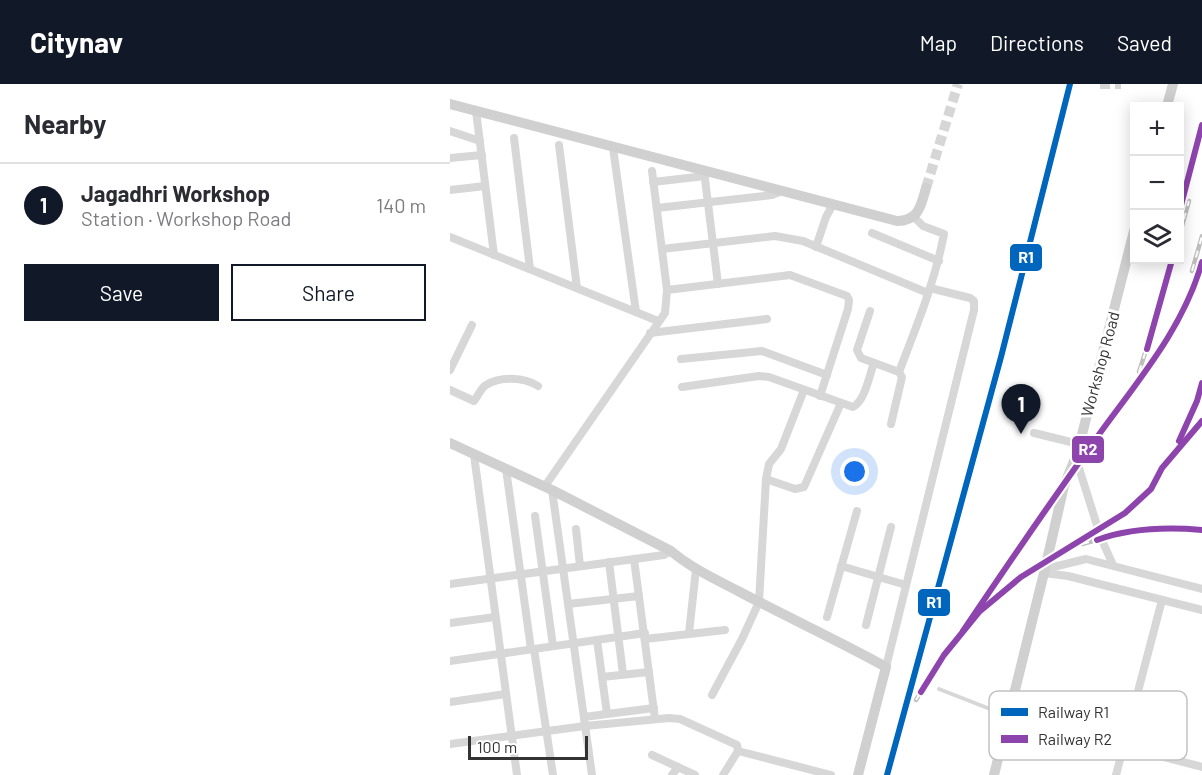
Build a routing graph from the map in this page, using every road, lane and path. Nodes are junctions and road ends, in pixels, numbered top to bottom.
1 (1173, 84) edge
2 (1168, 102) edge
3 (450, 104) edge
4 (476, 111) junction
5 (450, 131) edge
6 (514, 138) dead end
7 (480, 141) junction
8 (559, 145) dead end
9 (613, 148) junction
10 (482, 155) junction
11 (450, 159) edge
12 (652, 171) dead end
13 (705, 174) junction
14 (653, 182) junction
15 (485, 186) junction
16 (926, 188) tunnel mouth
17 (450, 190) edge
18 (782, 191) junction
19 (708, 204) junction
20 (833, 204) junction
21 (657, 208) junction
22 (914, 217) junction
23 (872, 233) dead end
24 (450, 237) edge
25 (713, 243) junction
26 (816, 247) junction
27 (1130, 247) edge
28 (662, 249) junction
29 (494, 255) junction
30 (939, 261) junction
31 (530, 269) junction
32 (718, 284) junction
33 (577, 288) junction
34 (667, 290) junction
35 (929, 291) junction
36 (870, 311) dead end
37 (636, 312) junction
38 (767, 319) dead end
39 (658, 321) junction
40 (472, 326) dead end
41 (650, 333) junction
42 (681, 359) dead end
43 (874, 363) junction
44 (450, 370) edge
45 (899, 372) junction
46 (827, 375) junction
47 (538, 386) dead end
48 (682, 387) dead end
49 (450, 390) edge
50 (804, 390) junction
51 (820, 396) junction
52 (841, 403) junction
53 (891, 423) dead end
54 (1034, 433) dead end
55 (450, 443) edge
56 (1078, 449) junction
57 (474, 455) junction
58 (506, 469) junction
59 (766, 479) junction
60 (548, 488) junction
61 (857, 511) dead end
62 (535, 516) dead end
63 (891, 526) dead end
64 (576, 529) dead end
65 (671, 551) junction
66 (634, 558) junction
67 (609, 562) junction
68 (1113, 565) junction
69 (580, 566) junction
70 (841, 566) junction
71 (563, 568) junction
72 (696, 569) junction
73 (543, 571) junction
74 (1045, 571) junction
75 (521, 574) junction
76 (491, 578) junction
77 (878, 578) junction
78 (450, 584) edge
79 (906, 585) junction
80 (1202, 590) edge
81 (639, 596) junction
82 (614, 599) junction
83 (1162, 600) junction
84 (759, 602) junction
85 (568, 604) junction
86 (1202, 610) edge
87 (495, 617) junction
88 (826, 617) dead end
89 (450, 623) edge
90 (866, 625) dead end
91 (725, 630) dead end
92 (689, 633) junction
93 (645, 636) junction
94 (619, 637) junction
95 (597, 640) junction
96 (573, 643) junction
97 (553, 646) junction
98 (533, 649) junction
99 (501, 654) junction
100 (450, 661) edge
101 (886, 667) junction
102 (649, 672) junction
103 (624, 674) junction
104 (602, 677) junction
105 (939, 689) dead end
106 (1016, 691) edge
107 (1138, 691) edge
108 (506, 694) junction
109 (712, 695) dead end
110 (450, 702) edge
111 (654, 708) junction
112 (989, 709) edge
113 (608, 714) junction
114 (584, 717) junction
115 (655, 719) junction
116 (585, 726) junction
117 (547, 731) junction
118 (512, 735) junction
119 (450, 744) edge
120 (738, 751) junction
121 (652, 755) dead end
122 (998, 760) edge
123 (1120, 760) edge
124 (1174, 760) edge
125 (678, 767) junction
126 (1202, 767) edge
127 (517, 775) edge
128 (553, 775) edge
129 (592, 775) edge
130 (672, 775) edge
131 (695, 775) edge
132 (723, 775) edge
133 (831, 775) edge
134 (858, 775) edge
135 (994, 775) edge
136 (1116, 775) edge

1 - 2 street
3 - 4 street
4 - 7 street
4 - 9 street
5 - 7 street
6 - 31 street
7 - 10 street
8 - 33 street
9 - 13 street
9 - 37 street
10 - 11 street
10 - 15 street
12 - 14 street
13 - 14 street
13 - 18 street
13 - 19 street
14 - 21 street
15 - 17 street
15 - 29 street
16 - 22 street
18 - 19 street
18 - 20 street
19 - 21 street
19 - 25 street
20 - 22 street
20 - 26 street
21 - 28 street
22 - 30 street
23 - 30 street
24 - 29 street
25 - 26 street
25 - 28 street
25 - 32 street
26 - 35 street
27 - 56 street, Workshop Road
28 - 34 street
29 - 31 street
30 - 35 street
31 - 33 street
32 - 34 street
32 - 46 street
33 - 37 street
34 - 39 street
35 - 45 street
35 - 79 street
36 - 43 street
37 - 39 street
38 - 41 street
39 - 41 street
40 - 44 street
41 - 60 street
42 - 46 street
43 - 45 street
43 - 52 street
45 - 53 street
46 - 51 street
47 - 49 street
48 - 50 street
50 - 51 street
50 - 59 street
51 - 52 street
52 - 59 street
54 - 56 street
55 - 57 street
56 - 68 street
56 - 74 street, Workshop Road
57 - 58 street
57 - 76 street
58 - 60 street
58 - 75 street
59 - 84 street
60 - 65 street
60 - 71 street
61 - 70 street
62 - 73 street
63 - 77 street
64 - 69 street
65 - 66 street
65 - 72 street
66 - 67 street
66 - 81 street
67 - 69 street
67 - 82 street
68 - 74 street
68 - 80 street
69 - 71 street
70 - 77 street
70 - 88 street
71 - 73 street
71 - 85 street
72 - 84 street
72 - 92 street
73 - 75 street
73 - 97 street
74 - 83 street
74 - 106 street, Workshop Road
75 - 76 street
75 - 98 street
76 - 78 street
76 - 87 street
77 - 79 street
77 - 90 street
79 - 101 street
81 - 82 street
81 - 93 street
82 - 85 street
82 - 94 street
83 - 86 street
83 - 107 street
84 - 101 street
84 - 109 street
85 - 96 street
87 - 89 street
87 - 99 street
91 - 92 street
92 - 93 street
93 - 94 street
93 - 102 street
94 - 95 street
94 - 103 street
95 - 96 street
95 - 104 street
96 - 97 street
96 - 114 street
97 - 98 street
98 - 99 street
98 - 117 street
99 - 100 street
99 - 108 street
101 - 134 street
102 - 103 street
102 - 111 street
103 - 104 street
104 - 113 street
105 - 112 lane
108 - 110 street
108 - 118 street
111 - 113 street
111 - 115 street
113 - 114 street
114 - 116 street
115 - 116 street
115 - 120 street
116 - 117 street
116 - 129 street
117 - 118 street
117 - 128 street
118 - 119 street
118 - 127 street
120 - 132 street
120 - 133 street
121 - 125 street
122 - 135 street, Workshop Road
123 - 136 street
124 - 126 street
125 - 130 street
125 - 131 street

